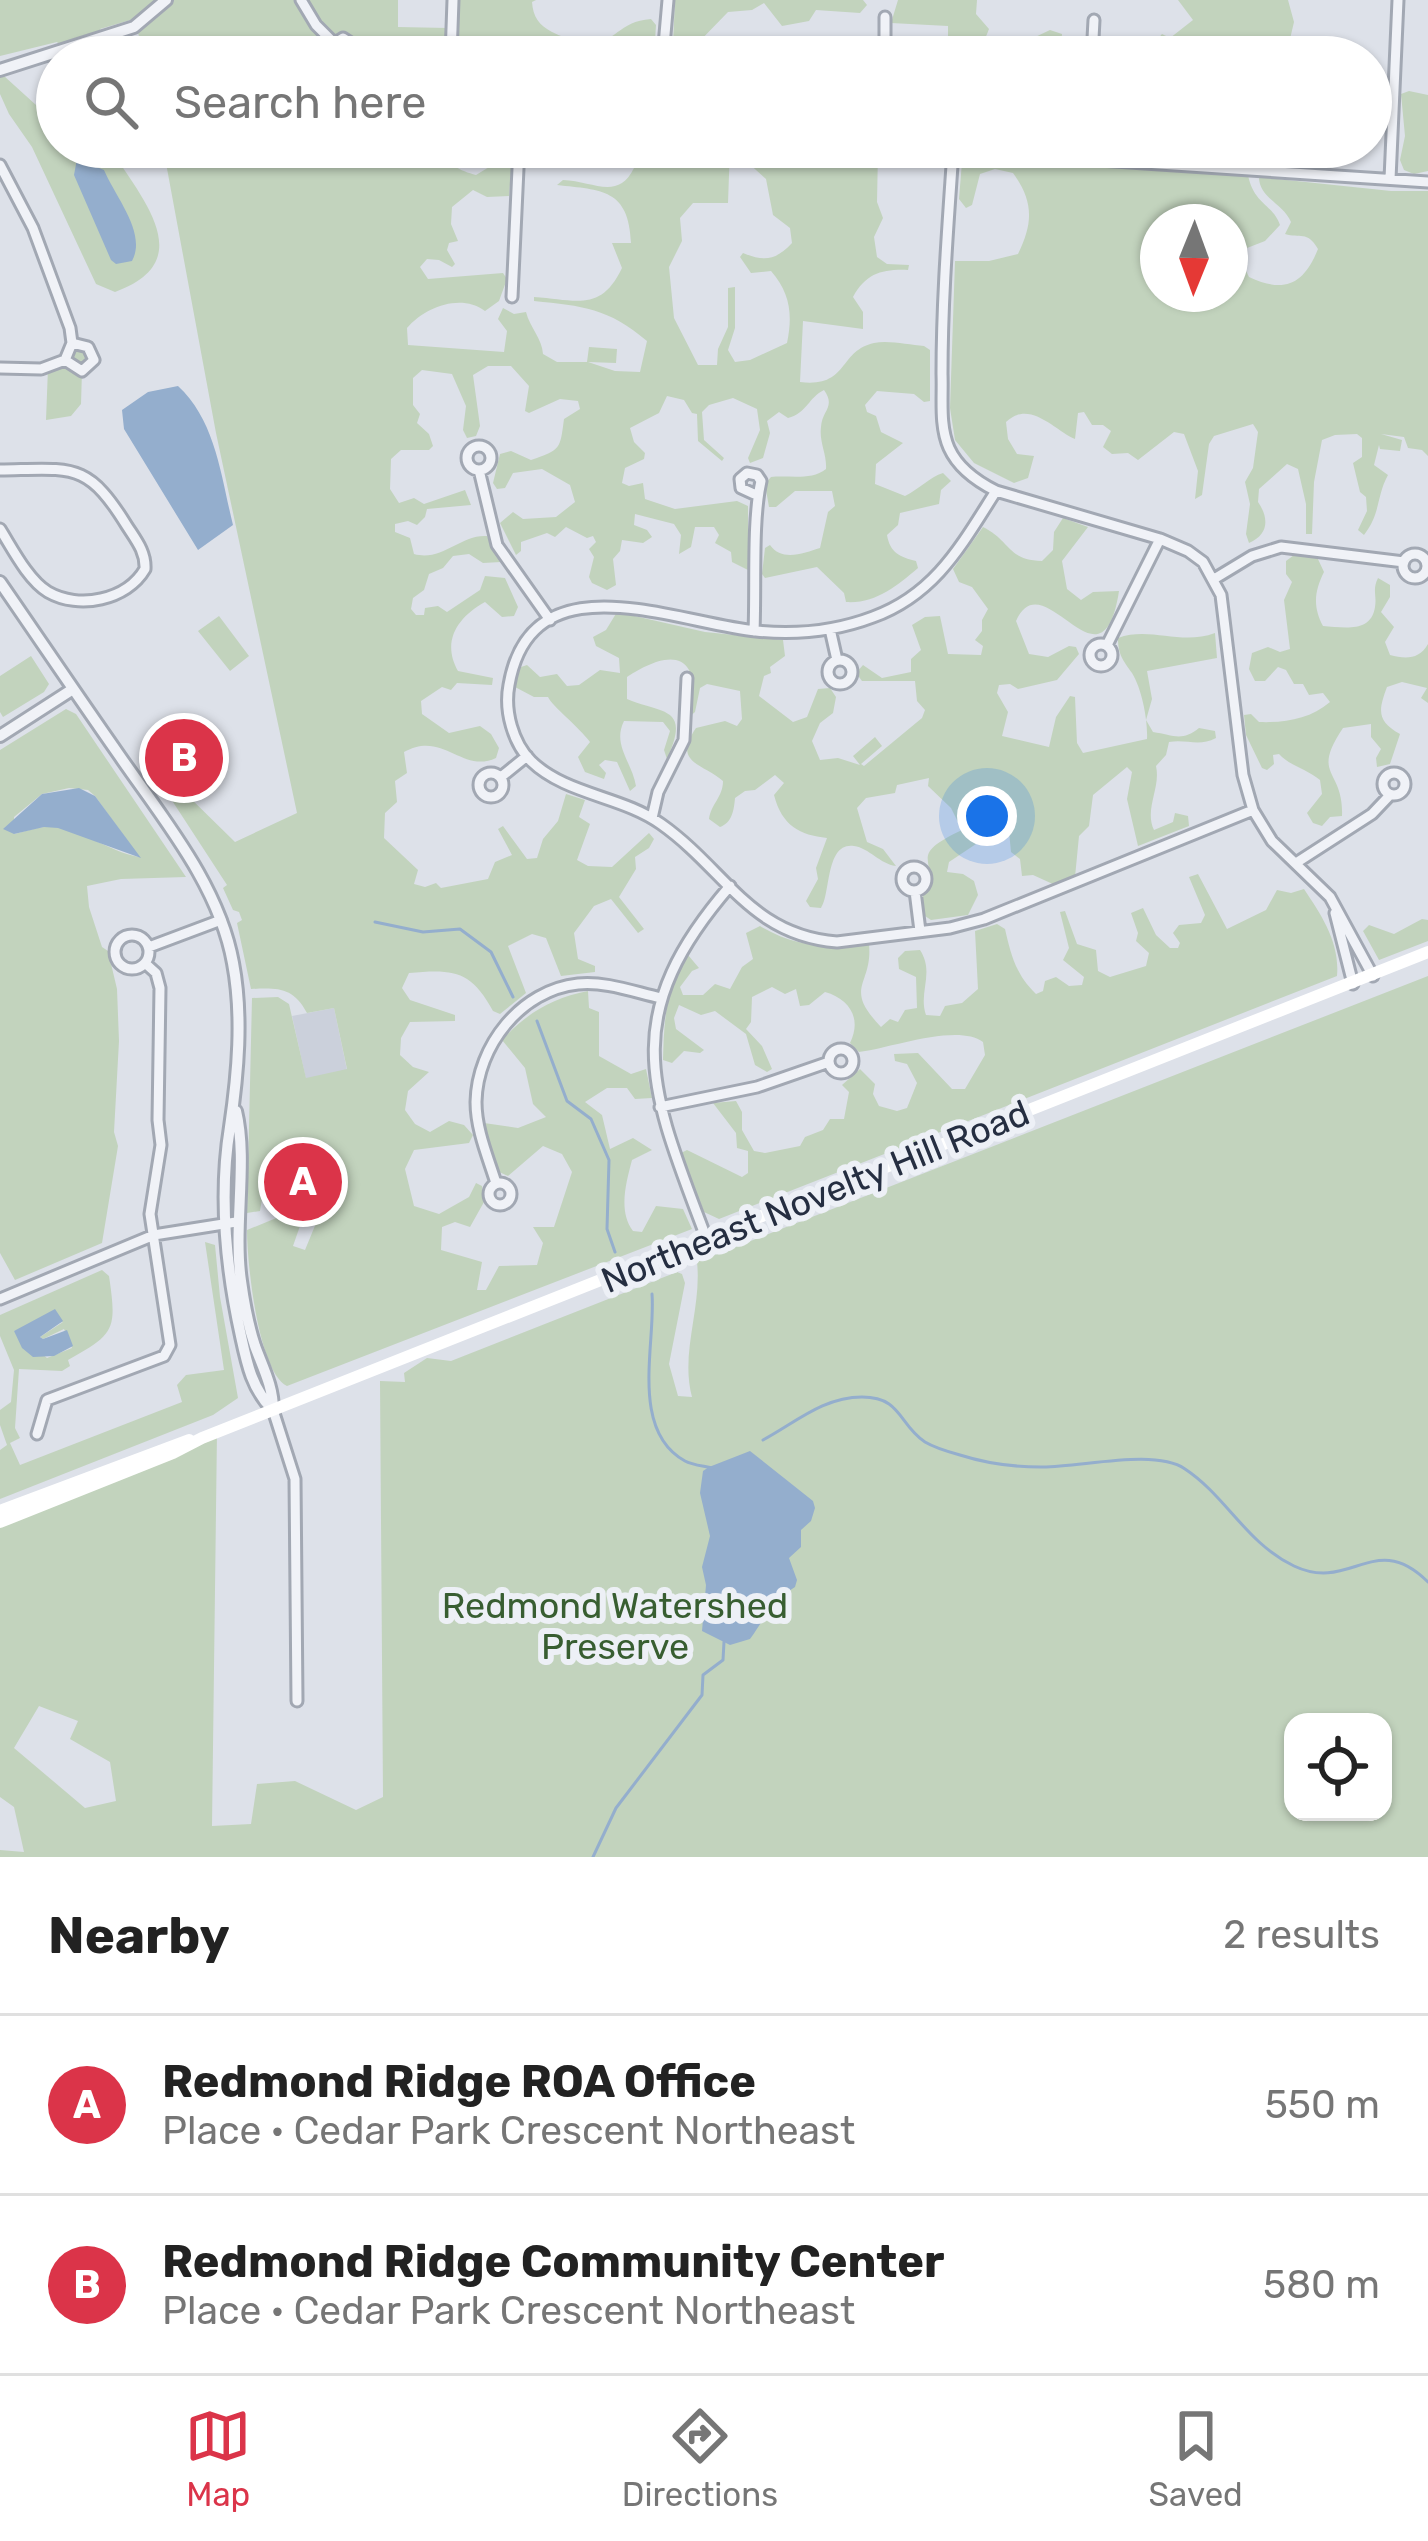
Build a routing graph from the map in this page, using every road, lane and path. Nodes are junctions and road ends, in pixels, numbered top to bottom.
1 (166, 0) edge
2 (301, 0) edge
3 (454, 0) edge
4 (668, 0) edge
5 (1398, 0) edge
6 (885, 16) dead end
7 (1094, 20) dead end
8 (110, 36) edge
9 (327, 36) edge
10 (452, 36) edge
11 (665, 36) edge
12 (885, 36) edge
13 (1093, 36) edge
14 (36, 59) edge
15 (0, 70) edge
16 (1392, 134) edge
17 (0, 165) edge
18 (518, 168) edge
19 (952, 168) edge
20 (1266, 168) edge
21 (1390, 168) edge
22 (1390, 179) junction
23 (1428, 182) edge
24 (512, 298) dead end
25 (72, 343) junction
26 (65, 360) junction
27 (0, 368) edge
28 (0, 470) edge
29 (479, 470) dead end
30 (996, 490) junction
31 (754, 494) dead end
32 (0, 529) edge
33 (1160, 539) junction
34 (1404, 562) dead end
35 (1214, 579) junction
36 (0, 582) edge
37 (550, 620) junction
38 (830, 629) junction
39 (754, 631) junction
40 (1107, 645) dead end
41 (837, 660) dead end
42 (687, 678) dead end
43 (73, 689) junction
44 (0, 736) edge
45 (527, 756) junction
46 (501, 777) dead end
47 (1390, 795) dead end
48 (1252, 811) junction
49 (652, 818) junction
50 (1296, 862) junction
51 (730, 886) junction
52 (915, 891) dead end
53 (1330, 897) junction
54 (221, 920) junction
55 (920, 931) junction
56 (149, 947) junction
57 (1428, 952) edge
58 (146, 964) junction
59 (1373, 976) junction
60 (1353, 984) junction
61 (661, 998) junction
62 (829, 1062) dead end
63 (660, 1107) junction
64 (496, 1184) dead end
65 (231, 1222) junction
66 (154, 1235) junction
67 (707, 1240) junction
68 (0, 1299) edge
69 (273, 1410) junction
70 (37, 1434) dead end
71 (202, 1438) junction
72 (0, 1511) edge
73 (0, 1522) edge
74 (297, 1701) dead end

1 - 8 street
2 - 9 street
3 - 10 street
4 - 11 street
5 - 16 street
6 - 12 street
7 - 13 street
14 - 15 street
17 - 25 street
18 - 24 street
19 - 30 street
20 - 22 street
21 - 22 street
22 - 23 street
25 - 26 street
25 - 26 street
26 - 27 street
28 - 32 street
29 - 37 street
30 - 33 street
30 - 38 street
31 - 39 street
33 - 35 street
33 - 40 street
34 - 35 street
35 - 48 street
36 - 43 street
37 - 39 street
37 - 45 street
38 - 39 street
38 - 41 street
42 - 49 street
43 - 44 street
43 - 54 street
45 - 46 street
45 - 49 street
47 - 50 street
48 - 50 street
48 - 55 street
49 - 51 street
50 - 53 street
51 - 55 street
51 - 61 street
52 - 55 street
53 - 59 street
53 - 60 street
54 - 56 street
54 - 65 street
56 - 58 street
56 - 58 street
57 - 59 main road, Northeast Novelty Hill Road
58 - 66 street
59 - 60 main road, Northeast Novelty Hill Road
60 - 67 main road, Northeast Novelty Hill Road
61 - 63 street
61 - 64 street
62 - 63 street
63 - 67 street
65 - 66 street
65 - 69 street
66 - 68 street
66 - 70 street
67 - 69 main road, Northeast Novelty Hill Road
69 - 71 main road, Northeast Novelty Hill Road
69 - 74 street
71 - 72 main road, Northeast Novelty Hill Road
71 - 73 main road, Northeast Novelty Hill Road

